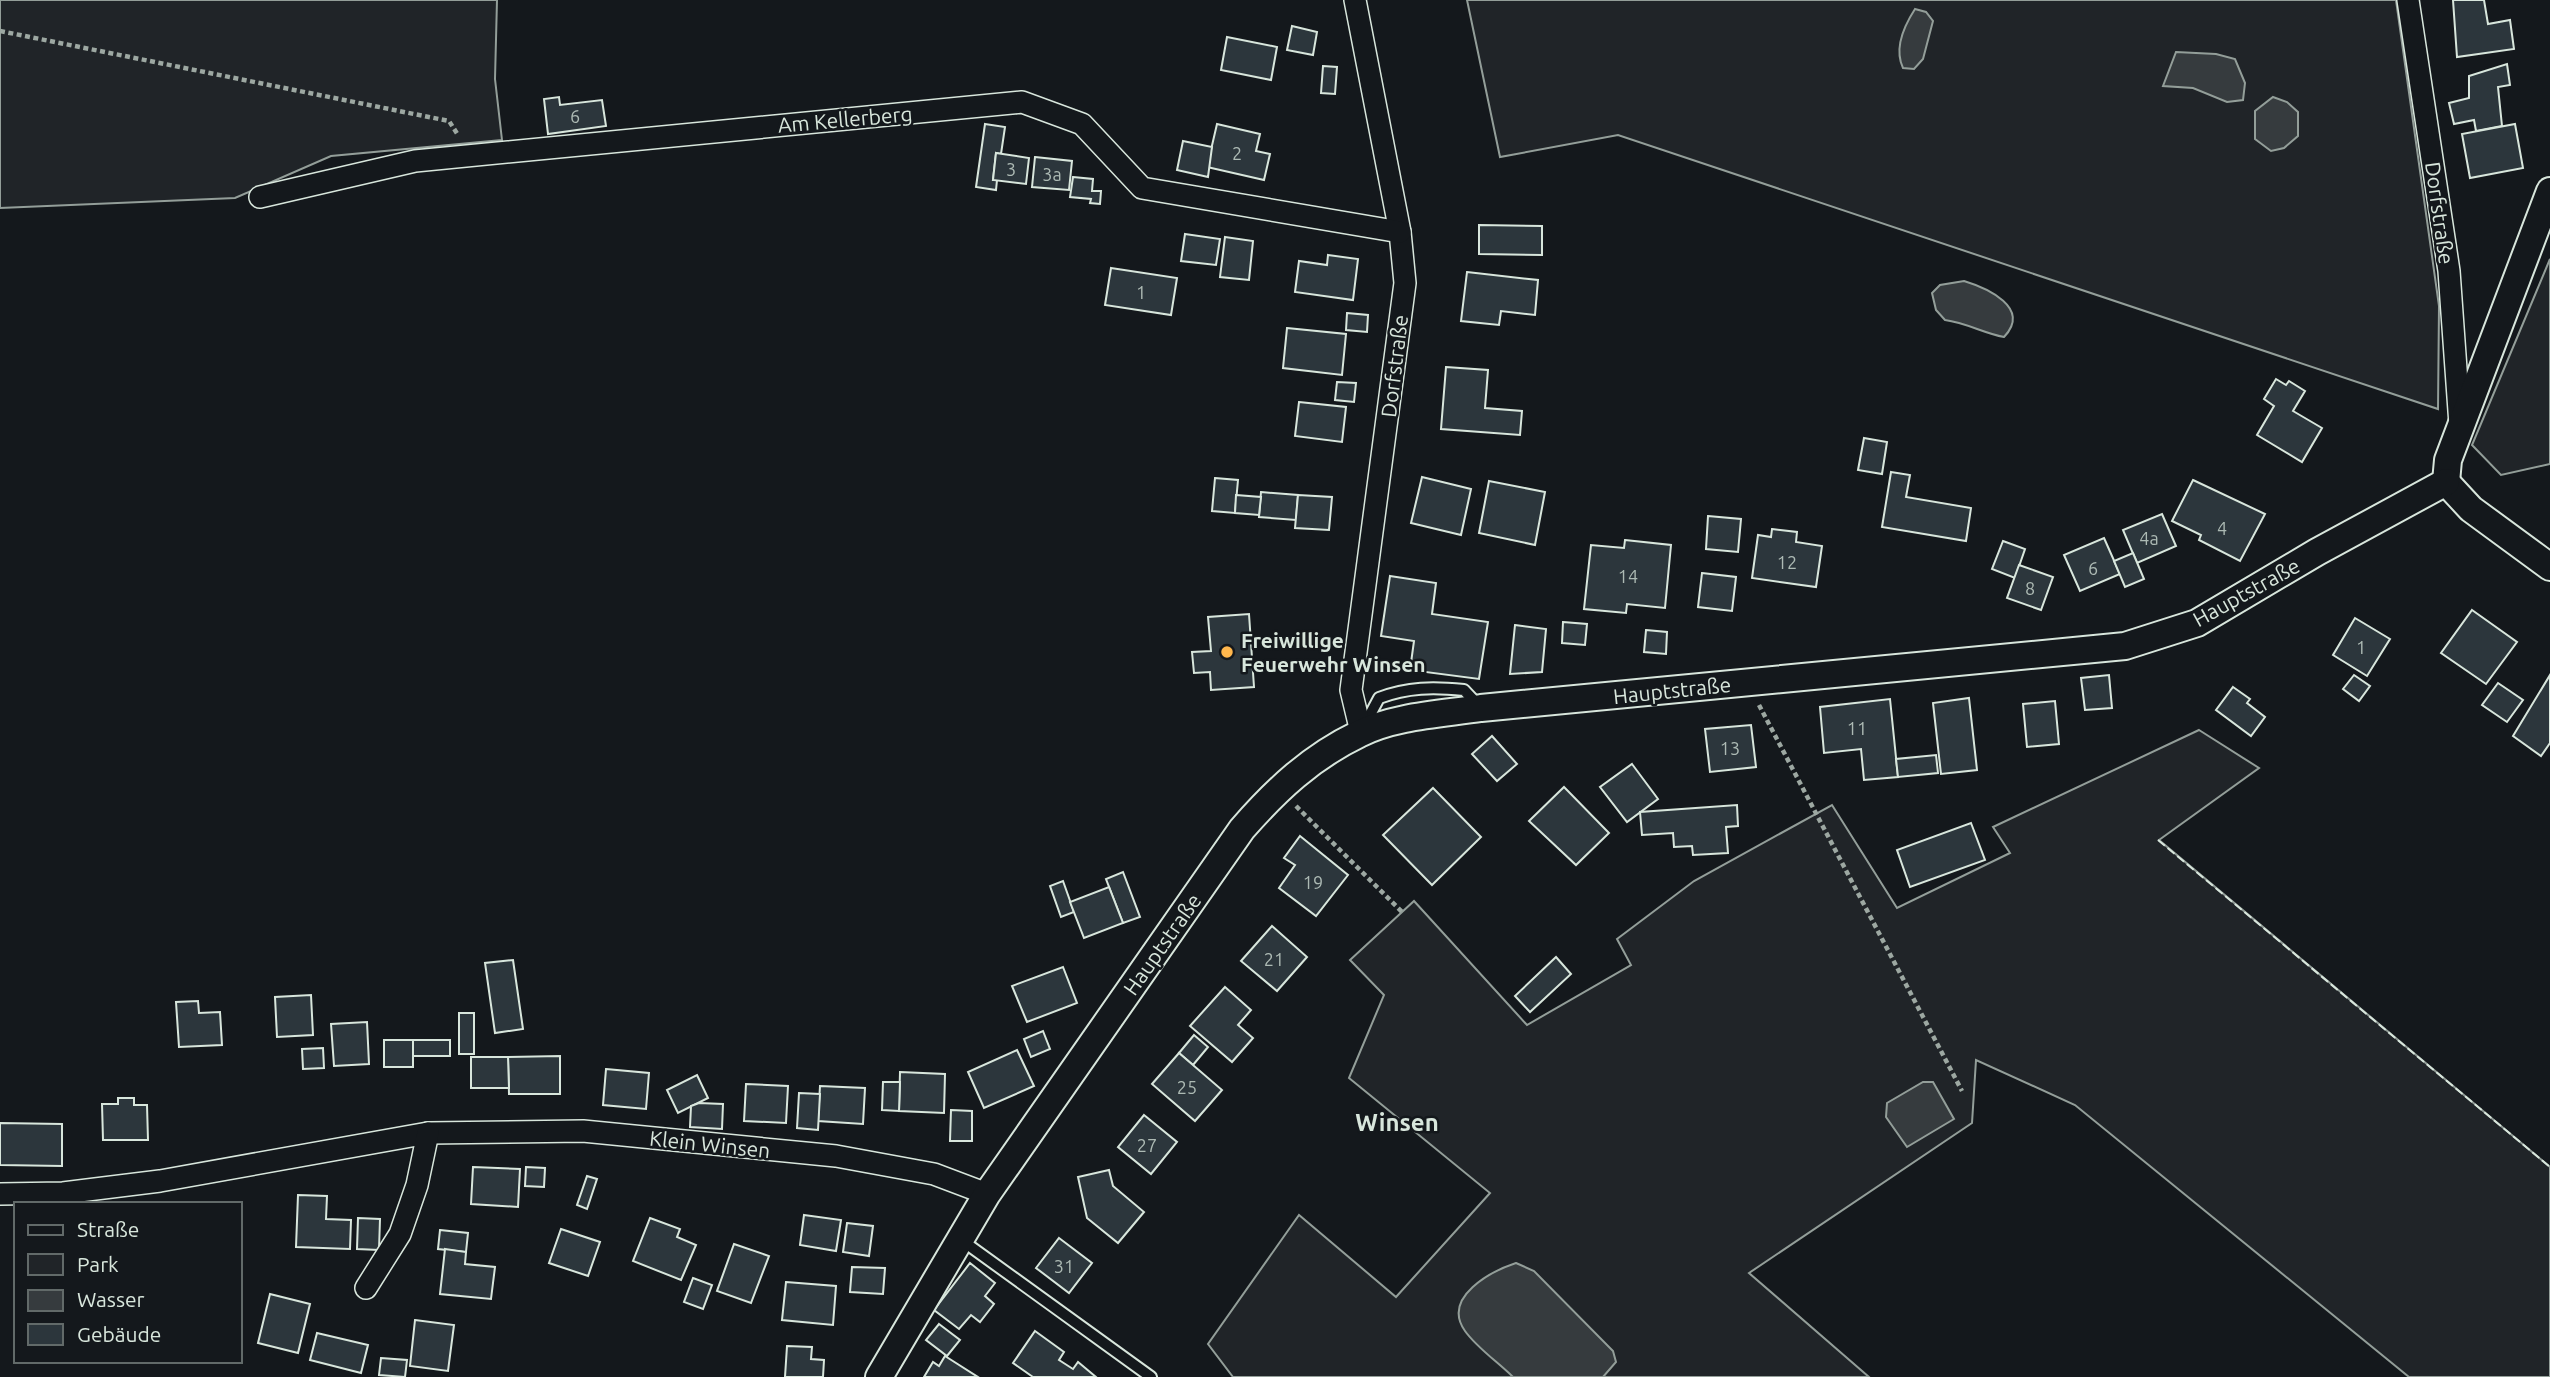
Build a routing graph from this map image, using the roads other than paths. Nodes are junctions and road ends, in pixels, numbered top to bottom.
1 (1354, 0) edge
2 (2408, 0) edge
3 (2550, 191) edge
4 (260, 197) dead end
5 (1399, 232) junction
6 (2460, 427) junction
7 (2446, 482) junction
8 (2550, 567) edge
9 (1361, 733) junction
10 (428, 1133) junction
11 (0, 1194) edge
12 (987, 1194) junction
13 (960, 1239) junction
14 (366, 1289) dead end
15 (879, 1377) edge
16 (1151, 1377) edge

1 - 5 street, Dorfstraße
2 - 6 street, Dorfstraße
3 - 6 street
4 - 5 street, Am Kellerberg
5 - 9 street, Dorfstraße
6 - 7 street
7 - 8 street
7 - 9 street, Hauptstraße
9 - 12 street, Hauptstraße
10 - 11 street, Klein Winsen
10 - 12 street, Klein Winsen
10 - 14 street
12 - 13 street, Hauptstraße
13 - 15 street, Hauptstraße
13 - 16 lane

